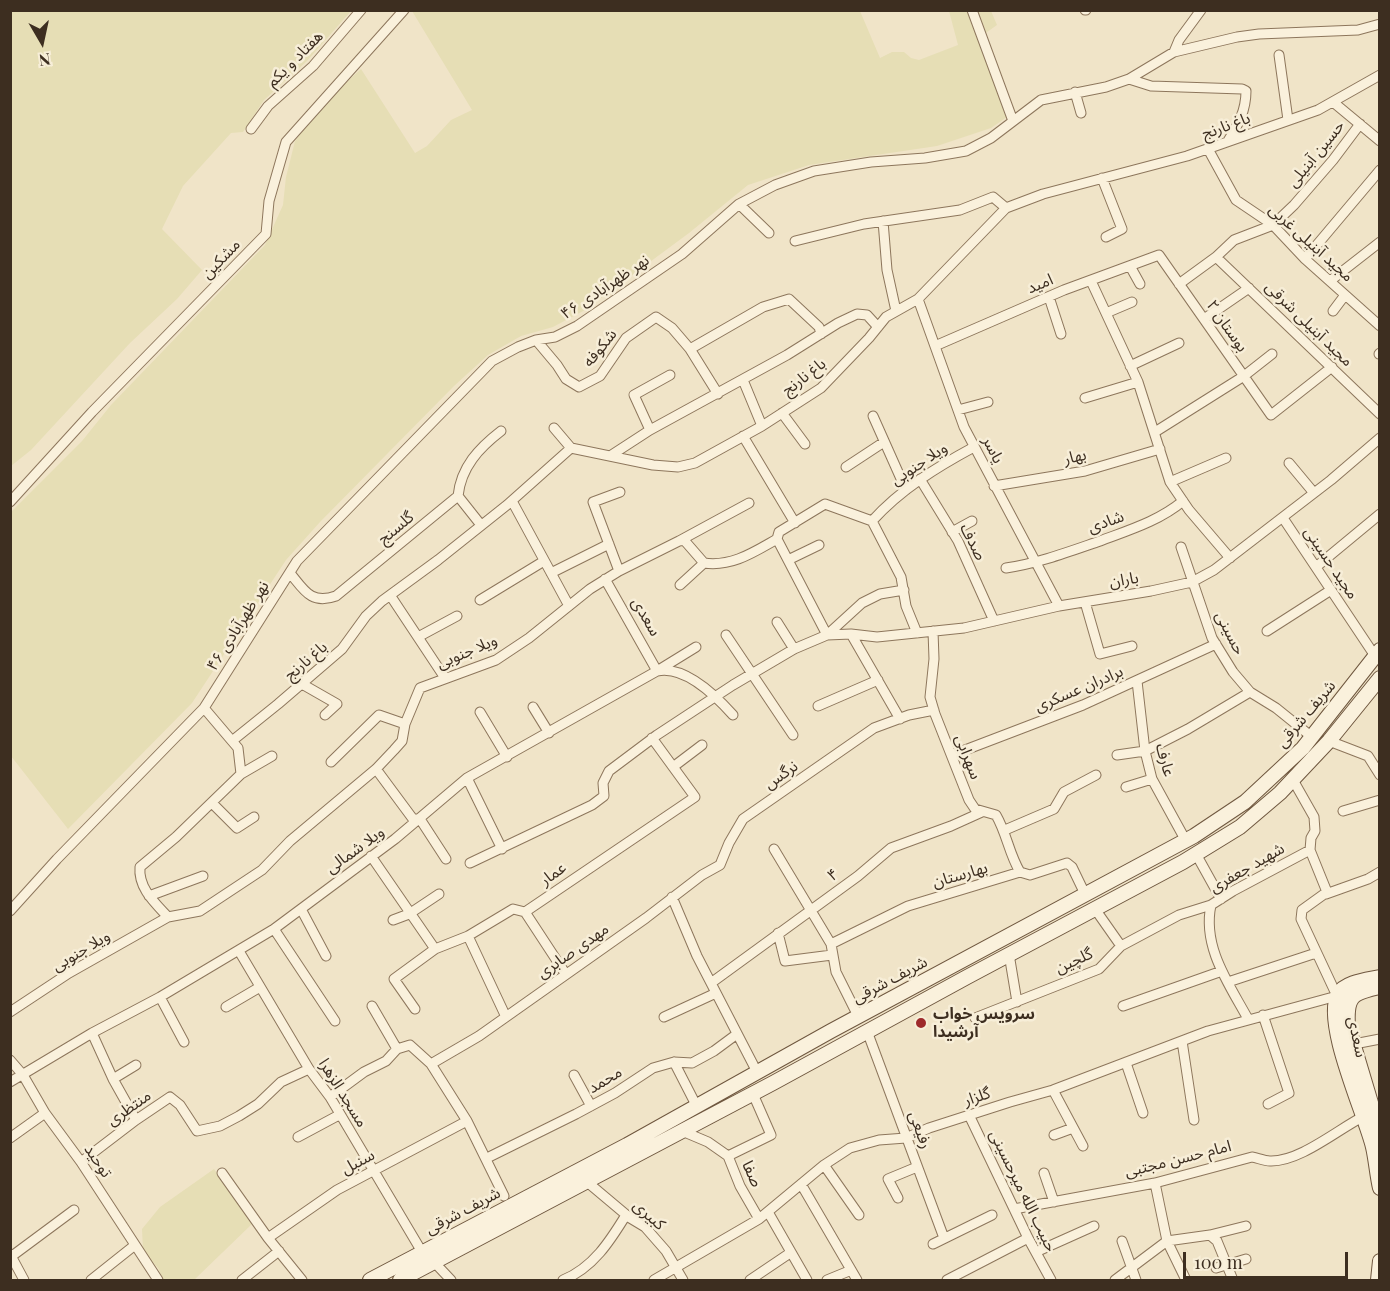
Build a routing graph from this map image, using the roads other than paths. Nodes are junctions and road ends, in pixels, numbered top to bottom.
1 (361, 10) edge
2 (404, 10) edge
3 (972, 10) edge
4 (1201, 10) edge
5 (1380, 24) edge
6 (1174, 52) junction
7 (1279, 56) dead end
8 (1380, 75) edge
9 (1129, 79) junction
10 (1075, 92) junction
11 (1333, 102) junction
12 (1081, 113) dead end
13 (1288, 120) junction
14 (1013, 121) junction
15 (1360, 124) junction
16 (251, 129) dead end
17 (1228, 141) junction
18 (1380, 141) edge
19 (1208, 149) junction
20 (1380, 170) edge
21 (1102, 178) junction
22 (739, 204) junction
23 (1006, 208) junction
24 (882, 221) junction
25 (1273, 225) junction
26 (769, 233) dead end
27 (1106, 237) dead end
28 (795, 241) dead end
29 (1380, 242) edge
30 (1159, 255) joint
31 (1216, 257) junction
32 (1305, 259) junction
33 (1130, 266) junction
34 (1091, 281) junction
35 (1330, 281) junction
36 (1140, 284) dead end
37 (1179, 284) junction
38 (1249, 288) junction
39 (1345, 295) junction
40 (1049, 297) junction
41 (918, 299) junction
42 (1132, 302) dead end
43 (896, 311) junction
44 (1332, 311) dead end
45 (1106, 313) junction
46 (1204, 319) junction
47 (1380, 326) edge
48 (878, 327) junction
49 (821, 334) junction
50 (1061, 334) dead end
51 (536, 340) junction
52 (1179, 343) dead end
53 (935, 346) junction
54 (690, 349) junction
55 (1272, 354) dead end
56 (1130, 366) junction
57 (1332, 367) junction
58 (670, 375) dead end
59 (1244, 376) junction
60 (743, 380) junction
61 (1138, 382) junction
62 (718, 394) junction
63 (1085, 398) dead end
64 (988, 402) dead end
65 (958, 410) junction
66 (782, 412) junction
67 (1380, 414) edge
68 (873, 416) dead end
69 (762, 426) junction
70 (554, 428) dead end
71 (650, 430) junction
72 (501, 431) dead end
73 (1155, 432) junction
74 (743, 436) junction
75 (1380, 438) edge
76 (884, 442) junction
77 (805, 444) dead end
78 (974, 447) junction
79 (572, 448) junction
80 (1160, 449) junction
81 (610, 456) junction
82 (1226, 458) dead end
83 (1289, 463) dead end
84 (846, 467) dead end
85 (920, 479) junction
86 (1170, 482) junction
87 (994, 486) junction
88 (906, 490) junction
89 (620, 492) dead end
90 (1314, 493) junction
91 (458, 496) junction
92 (512, 501) junction
93 (1183, 501) junction
94 (10, 502) edge
95 (749, 503) dead end
96 (1380, 514) edge
97 (1282, 518) junction
98 (872, 521) junction
99 (972, 521) dead end
100 (795, 522) junction
101 (482, 525) junction
102 (952, 532) junction
103 (777, 539) junction
104 (679, 541) junction
105 (609, 544) junction
106 (819, 545) dead end
107 (1181, 547) dead end
108 (1230, 558) junction
109 (789, 560) junction
110 (544, 561) junction
111 (704, 563) junction
112 (1036, 563) junction
113 (1316, 567) junction
114 (1006, 568) dead end
115 (619, 571) junction
116 (290, 573) junction
117 (551, 573) junction
118 (605, 579) junction
119 (1192, 582) junction
120 (680, 585) dead end
121 (904, 590) junction
122 (1331, 590) junction
123 (390, 595) junction
124 (480, 600) dead end
125 (1085, 602) junction
126 (569, 606) junction
127 (1059, 606) junction
128 (457, 616) dead end
129 (994, 621) junction
130 (777, 622) dead end
131 (933, 631) junction
132 (1267, 632) dead end
133 (917, 633) junction
134 (851, 634) junction
135 (726, 635) dead end
136 (827, 635) junction
137 (418, 637) junction
138 (1216, 644) junction
139 (696, 646) dead end
140 (1132, 646) dead end
141 (794, 649) junction
142 (1377, 653) edge
143 (657, 671) junction
144 (753, 673) junction
145 (445, 678) junction
146 (1380, 678) edge
147 (878, 680) junction
148 (1137, 681) junction
149 (302, 684) junction
150 (1250, 692) junction
151 (716, 696) junction
152 (818, 706) dead end
153 (533, 707) dead end
154 (204, 708) junction
155 (934, 710) junction
156 (480, 712) dead end
157 (325, 715) dead end
158 (734, 715) dead end
159 (900, 718) junction
160 (405, 724) junction
161 (549, 733) junction
162 (793, 735) dead end
163 (1312, 737) junction
164 (652, 738) junction
165 (232, 741) junction
166 (1329, 741) junction
167 (702, 745) dead end
168 (1145, 751) junction
169 (952, 755) junction
170 (1117, 755) dead end
171 (272, 756) dead end
172 (507, 757) junction
173 (331, 762) dead end
174 (673, 767) junction
175 (376, 769) junction
176 (241, 774) junction
177 (1096, 775) dead end
178 (1380, 775) edge
179 (468, 778) junction
180 (1152, 779) junction
181 (1293, 780) junction
182 (1126, 787) dead end
183 (1380, 800) edge
184 (212, 803) junction
185 (1343, 811) dead end
186 (982, 812) junction
187 (254, 817) dead end
188 (420, 819) junction
189 (1005, 830) junction
190 (1186, 841) junction
191 (502, 849) junction
192 (774, 849) dead end
193 (1310, 850) junction
194 (1196, 854) junction
195 (370, 856) junction
196 (446, 859) dead end
197 (470, 863) dead end
198 (1380, 872) edge
199 (1020, 873) junction
200 (203, 876) dead end
201 (439, 894) dead end
202 (1085, 894) junction
203 (1326, 894) junction
204 (149, 896) junction
205 (672, 897) junction
206 (1221, 899) junction
207 (1211, 905) junction
208 (301, 909) junction
209 (1095, 909) junction
210 (10, 910) edge
211 (809, 910) junction
212 (525, 912) junction
213 (409, 914) junction
214 (168, 917) junction
215 (393, 920) dead end
216 (274, 929) junction
217 (778, 933) junction
218 (468, 936) junction
219 (831, 944) junction
220 (1121, 946) junction
221 (435, 949) junction
222 (239, 951) junction
223 (1316, 953) junction
224 (832, 954) junction
225 (1009, 954) junction
226 (326, 956) dead end
227 (963, 960) junction
228 (1222, 971) junction
229 (566, 974) junction
230 (971, 974) junction
231 (1380, 977) edge
232 (1228, 982) junction
233 (711, 983) junction
234 (260, 987) junction
235 (1380, 987) edge
236 (716, 993) junction
237 (160, 997) junction
238 (1344, 997) junction
239 (1017, 1002) junction
240 (372, 1006) dead end
241 (1123, 1006) dead end
242 (226, 1007) dead end
243 (415, 1009) dead end
244 (10, 1012) edge
245 (1263, 1015) junction
246 (858, 1016) junction
247 (506, 1017) junction
248 (664, 1017) dead end
249 (975, 1018) dead end
250 (1248, 1020) junction
251 (335, 1022) dead end
252 (867, 1031) junction
253 (92, 1033) junction
254 (737, 1034) junction
255 (1380, 1039) edge
256 (1182, 1041) junction
257 (184, 1042) dead end
258 (1347, 1046) junction
259 (397, 1049) junction
260 (10, 1060) edge
261 (674, 1062) junction
262 (1126, 1063) junction
263 (431, 1064) junction
264 (136, 1065) dead end
265 (309, 1069) junction
266 (757, 1072) junction
267 (22, 1075) junction
268 (574, 1075) dead end
269 (113, 1079) junction
270 (10, 1082) edge
271 (1053, 1090) junction
272 (753, 1094) junction
273 (330, 1097) junction
274 (694, 1101) dead end
275 (1268, 1104) dead end
276 (591, 1106) junction
277 (45, 1113) junction
278 (1143, 1113) dead end
279 (1372, 1113) edge
280 (339, 1115) junction
281 (969, 1115) junction
282 (136, 1120) junction
283 (1194, 1120) dead end
284 (467, 1121) junction
285 (1073, 1128) junction
286 (682, 1131) junction
287 (1380, 1133) edge
288 (1054, 1135) dead end
289 (298, 1137) dead end
290 (10, 1138) edge
291 (906, 1138) junction
292 (1083, 1146) dead end
293 (728, 1156) junction
294 (487, 1158) junction
295 (81, 1161) junction
296 (824, 1165) junction
297 (917, 1167) junction
298 (374, 1171) junction
299 (222, 1173) dead end
300 (1044, 1173) dead end
301 (586, 1181) junction
302 (801, 1184) junction
303 (1155, 1184) junction
304 (1380, 1188) edge
305 (897, 1198) dead end
306 (506, 1201) junction
307 (1054, 1202) junction
308 (1014, 1209) junction
309 (74, 1210) dead end
310 (768, 1212) junction
311 (626, 1215) junction
312 (859, 1215) dead end
313 (992, 1215) dead end
314 (516, 1219) junction
315 (759, 1219) junction
316 (1094, 1226) dead end
317 (1246, 1226) dead end
318 (1210, 1235) junction
319 (268, 1238) junction
320 (944, 1238) junction
321 (1028, 1238) junction
322 (1122, 1241) dead end
323 (1167, 1241) junction
324 (933, 1244) dead end
325 (135, 1245) junction
326 (279, 1251) junction
327 (422, 1252) junction
328 (1036, 1252) junction
329 (790, 1253) junction
330 (11, 1255) edge
331 (1246, 1259) dead end
332 (1380, 1261) edge
333 (434, 1262) junction
334 (1227, 1266) junction
335 (676, 1267) junction
336 (1216, 1268) dead end
337 (1131, 1270) junction
338 (849, 1271) junction
339 (829, 1280) edge
340 (1117, 1280) edge
341 (24, 1281) edge
342 (91, 1281) edge
343 (159, 1281) edge
344 (242, 1281) edge
345 (302, 1281) edge
346 (370, 1281) edge
347 (400, 1281) edge
348 (451, 1281) edge
349 (563, 1281) edge
350 (654, 1281) edge
351 (683, 1281) edge
352 (750, 1281) edge
353 (807, 1281) edge
354 (856, 1281) edge
355 (947, 1281) edge
356 (1051, 1281) edge
357 (1136, 1281) edge
358 (1186, 1281) edge
359 (1233, 1281) edge
360 (1378, 1281) edge

1 - 16 street, هفتاد و یکم
2 - 94 street, مشکین
3 - 14 street
4 - 6 street
5 - 6 street, نهر ظهرآبادی ۴۶
6 - 9 street, نهر ظهرآبادی ۴۶
7 - 13 street
8 - 11 street, باغ نارنج
9 - 10 street, نهر ظهرآبادی ۴۶
9 - 17 street
10 - 12 street
10 - 14 street, نهر ظهرآبادی ۴۶
11 - 13 street, باغ نارنج
11 - 15 street
13 - 17 street, باغ نارنج
14 - 22 street, نهر ظهرآبادی ۴۶
15 - 18 street
15 - 25 street, حسین آبنیلی
17 - 19 street, باغ نارنج
19 - 21 street, باغ نارنج
19 - 25 street, مجید آبنیلی غربی
20 - 32 street
21 - 23 street, باغ نارنج
21 - 27 street
22 - 26 street
22 - 51 street, نهر ظهرآبادی ۴۶
23 - 24 street
23 - 41 street, باغ نارنج
24 - 28 street
24 - 43 street
25 - 31 street, حسین آبنیلی
25 - 32 street, مجید آبنیلی غربی
29 - 35 street
30 - 33 street, امید
30 - 37 street, بوستان ۲
31 - 37 street, حسین آبنیلی
31 - 38 street, مجید آبنیلی شرقی
32 - 35 street, مجید آبنیلی غربی
33 - 34 street, امید
33 - 36 street
34 - 40 street, امید
34 - 45 street
35 - 39 street, مجید آبنیلی غربی
37 - 46 street, بوستان ۲
38 - 46 street
38 - 57 street, مجید آبنیلی شرقی
39 - 44 street
39 - 47 street, مجید آبنیلی غربی
40 - 50 street
40 - 53 street, امید
41 - 43 street, باغ نارنج
41 - 53 street, یاسر
42 - 45 street
43 - 48 street, باغ نارنج
45 - 56 street
46 - 59 street, بوستان ۲
48 - 49 street
48 - 66 street, باغ نارنج
49 - 54 street
49 - 60 street
51 - 54 street, شکوفه
51 - 116 street, نهر ظهرآبادی ۴۶
52 - 56 street
53 - 65 street, یاسر
54 - 62 street
55 - 59 street
56 - 61 street
57 - 59 street, بوستان ۲
57 - 67 street, مجید آبنیلی شرقی
58 - 71 street
59 - 73 street
60 - 62 street
60 - 69 street
61 - 63 street
61 - 73 street
62 - 71 street
64 - 65 street
65 - 78 street, یاسر
66 - 69 street, باغ نارنج
66 - 77 street
68 - 76 street
69 - 74 street, باغ نارنج
70 - 79 street
71 - 81 street
72 - 91 street
73 - 80 street
74 - 81 street, باغ نارنج
74 - 100 street
75 - 90 street, باران
76 - 84 street
76 - 88 street
78 - 85 street, ویلا جنوبی
78 - 87 street, یاسر
79 - 81 street, باغ نارنج
79 - 92 street, باغ نارنج
80 - 86 street
80 - 87 street, بهار
82 - 86 street
83 - 90 street
85 - 88 street, ویلا جنوبی
85 - 102 street, صدف
86 - 93 street
87 - 112 street, یاسر
88 - 98 street, ویلا جنوبی
89 - 105 street
90 - 97 street, باران
91 - 101 street
91 - 116 street, گلسنج
92 - 101 street, باغ نارنج
92 - 110 street
93 - 108 street
93 - 112 street, شادی
95 - 104 street, ویلا جنوبی
96 - 113 street
97 - 108 street, باران
97 - 113 street, مجید حسینی
98 - 100 street
98 - 121 street
99 - 102 street
100 - 103 street
101 - 123 street, باغ نارنج
102 - 129 street, صدف
103 - 109 street
103 - 111 street
104 - 111 street
104 - 115 street, ویلا جنوبی
105 - 115 street
105 - 117 street
106 - 109 street
107 - 119 street, حسینی
108 - 119 street, باران
109 - 136 street
110 - 117 street
110 - 124 street
111 - 120 street
112 - 114 street, شادی
112 - 127 street, یاسر
113 - 122 street, مجید حسینی
115 - 118 street, ویلا جنوبی
116 - 154 street, نهر ظهرآبادی ۴۶
117 - 126 street
118 - 126 street, ویلا جنوبی
118 - 143 street, سعدی
119 - 125 street, باران
119 - 138 street, حسینی
121 - 133 street
121 - 136 street
122 - 132 street
122 - 142 street, مجید حسینی
123 - 137 street
123 - 149 street, باغ نارنج
125 - 127 street, باران
125 - 140 street
126 - 145 street, ویلا جنوبی
127 - 129 street, باران
128 - 137 street
129 - 131 street, باران
130 - 141 street
131 - 133 street, باران
131 - 155 street, سهرابی
133 - 134 street, باران
134 - 136 street, باران
134 - 147 street
135 - 144 street
136 - 141 street
137 - 145 street
138 - 148 street, برادران عسکری
138 - 150 street, حسینی
139 - 143 street, ویلا شمالی
141 - 144 street
142 - 163 main road, شریف شرقی
143 - 151 street
143 - 161 street, ویلا شمالی
144 - 151 street
144 - 162 street
145 - 160 street, ویلا جنوبی
146 - 166 main road, شریف شرقی
147 - 152 street
147 - 159 street
148 - 168 street, عارف
148 - 169 street, برادران عسکری
149 - 157 street
149 - 165 street, باغ نارنج
150 - 163 street, حسینی
150 - 168 street
151 - 158 street
151 - 164 street
153 - 161 street
154 - 165 street
154 - 210 street, نهر ظهرآبادی ۴۶
155 - 159 street, نرگس
155 - 169 street, سهرابی
156 - 172 street
159 - 205 street, نرگس
160 - 173 street
160 - 175 street, ویلا جنوبی
161 - 172 street, ویلا شمالی
163 - 190 main road, شریف شرقی
164 - 174 street, عمار
164 - 191 street
165 - 176 street
166 - 178 street
166 - 181 main road, شریف شرقی
167 - 174 street
168 - 170 street
168 - 180 street, عارف
169 - 186 street, سهرابی
171 - 176 street
172 - 179 street, ویلا شمالی
174 - 212 street, عمار
175 - 188 street
175 - 214 street, ویلا جنوبی
176 - 184 street
177 - 189 street
179 - 188 street, ویلا شمالی
179 - 191 street
180 - 182 street
180 - 190 street, عارف
181 - 193 street
181 - 194 main road, شریف شرقی
183 - 185 street
184 - 187 street
184 - 204 street
186 - 189 street, سهرابی
186 - 211 street, ۴
188 - 195 street, ویلا شمالی
188 - 196 street
189 - 199 street
190 - 202 main road, شریف شرقی
191 - 197 street
192 - 211 street
193 - 203 street
193 - 206 street, شهید جعفری
194 - 206 street
194 - 209 main road, شریف شرقی
195 - 208 street, ویلا شمالی
195 - 213 street
198 - 203 street
199 - 202 street, بهارستان
199 - 219 street, بهارستان
200 - 204 street
201 - 213 street
202 - 227 main road, شریف شرقی
203 - 223 street
204 - 214 street
205 - 229 street, مهدی صابری
205 - 233 street
206 - 207 street, شهید جعفری
207 - 220 street, گلچین
207 - 228 street, شهید جعفری
208 - 216 street, ویلا شمالی
208 - 226 street
209 - 220 street
209 - 225 main road, شریف شرقی
211 - 217 street, ۴
211 - 219 street
212 - 218 street, عمار
212 - 229 street
213 - 215 street
213 - 221 street
214 - 244 street, ویلا جنوبی
216 - 222 street, ویلا شمالی
216 - 251 street
217 - 224 street
217 - 233 street, ۴
218 - 221 street, عمار
218 - 247 street
219 - 224 street
220 - 239 street, گلچین
221 - 243 street, عمار
222 - 234 street, مسجد الزهرا
222 - 237 street, ویلا شمالی
223 - 232 street
223 - 238 street
224 - 246 street
225 - 230 main road, شریف شرقی
225 - 239 street
227 - 230 main road
227 - 246 main road, شریف شرقی
228 - 232 street, شهید جعفری
228 - 241 street
229 - 247 street, مهدی صابری
230 - 252 main road, شریف شرقی
231 - 238 main road, سعدی
232 - 250 street, شهید جعفری
233 - 236 street
234 - 242 street
234 - 265 street, مسجد الزهرا
235 - 238 main road, سعدی
236 - 248 street
236 - 254 street
237 - 253 street, ویلا شمالی
237 - 257 street
238 - 245 street, گلزار
238 - 258 main road, سعدی
239 - 249 street, گلچین
240 - 259 street
245 - 250 street, گلزار
245 - 275 street
246 - 266 main road, شریف شرقی
247 - 263 street, مهدی صابری
250 - 256 street, گلزار
252 - 272 main road, شریف شرقی
252 - 291 street, رفیعی
253 - 267 street, ویلا شمالی
253 - 269 street
254 - 261 street, محمد
254 - 266 street
255 - 258 street
256 - 262 street, گلزار
256 - 283 street
258 - 279 main road, سعدی
259 - 263 street
259 - 273 street
260 - 267 street, توحید
261 - 274 street
261 - 276 street, محمد
262 - 271 street, گلزار
262 - 278 street
263 - 284 street
264 - 269 street
265 - 273 street, مسجد الزهرا
265 - 282 street, منتظری
266 - 306 main road, شریف شرقی
267 - 270 street, ویلا شمالی
267 - 277 street, توحید
268 - 276 street
269 - 282 street
271 - 281 street, گلزار
271 - 285 street
272 - 286 main road, شریف شرقی
272 - 293 street
273 - 280 street, مسجد الزهرا
276 - 294 street, محمد
277 - 290 street
277 - 295 street, توحید
279 - 287 main road, سعدی
279 - 303 street, امام حسن مجتبی
279 - 304 main road, سعدی
280 - 289 street
280 - 298 street, مسجد الزهرا
281 - 291 street, گلزار
281 - 308 street, حبیب الله میرحسینی
282 - 295 street, منتظری
284 - 294 street
284 - 298 street, سنبل
285 - 288 street
285 - 292 street
286 - 293 street, صفا
286 - 301 main road, شریف شرقی
291 - 296 street, گلزار
291 - 297 street, رفیعی
293 - 315 street, صفا
294 - 306 street
295 - 325 street, توحید
296 - 302 street, گلزار
296 - 312 street
297 - 305 street
297 - 320 street, رفیعی
298 - 319 street, سنبل
298 - 327 street, مسجد الزهرا
299 - 319 street
300 - 307 street
301 - 311 street, کبیری
301 - 314 main road, شریف شرقی
302 - 310 street, گلزار
302 - 338 street
303 - 307 street, امام حسن مجتبی
303 - 323 street
306 - 314 main road
306 - 327 main road, شریف شرقی
307 - 308 street, امام حسن مجتبی
308 - 321 street, حبیب الله میرحسینی
309 - 330 street
310 - 315 street, گلزار
310 - 329 street
311 - 335 street, کبیری
311 - 349 street
313 - 320 street
314 - 333 main road, شریف شرقی
315 - 335 street, گلزار
316 - 328 street
317 - 318 street
318 - 323 street
318 - 334 street
319 - 326 street
320 - 324 street
321 - 328 street, حبیب الله میرحسینی
321 - 355 street
322 - 337 street
323 - 337 street
323 - 358 street
325 - 342 street
325 - 343 street, توحید
326 - 344 street
326 - 345 street
327 - 346 main road, شریف شرقی
328 - 356 street, حبیب الله میرحسینی
329 - 352 street
329 - 353 street
330 - 341 street
331 - 334 street
332 - 360 main road
333 - 347 main road, شریف شرقی
333 - 348 street
334 - 336 street
334 - 359 street
335 - 350 street, گلزار
335 - 351 street, کبیری
337 - 340 street
337 - 357 street
338 - 339 street
338 - 354 street

